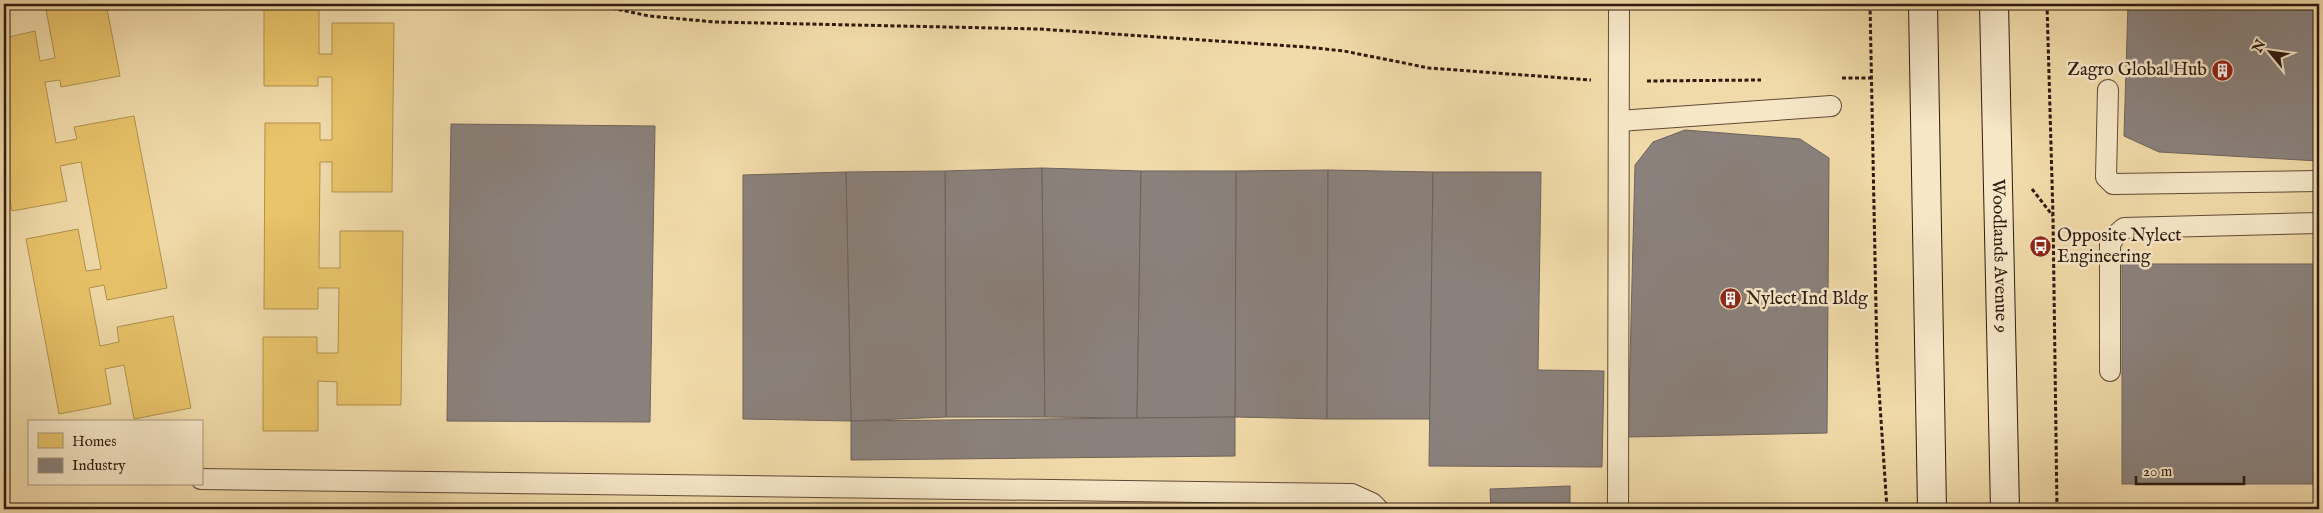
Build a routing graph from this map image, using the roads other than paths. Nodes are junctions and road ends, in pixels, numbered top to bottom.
1 (1619, 4) edge
2 (1923, 4) edge
3 (1994, 4) edge
4 (2108, 90) dead end
5 (1831, 106) dead end
6 (1619, 121) junction
7 (2319, 181) edge
8 (2319, 224) edge
9 (2110, 371) dead end
10 (202, 479) edge
11 (1378, 509) edge
12 (1618, 509) edge
13 (1932, 509) edge
14 (2005, 509) edge

1 - 6 lane
2 - 13 main road
3 - 14 main road, Woodlands Avenue 9
4 - 7 lane
5 - 6 lane
6 - 12 lane
8 - 9 lane
10 - 11 lane

